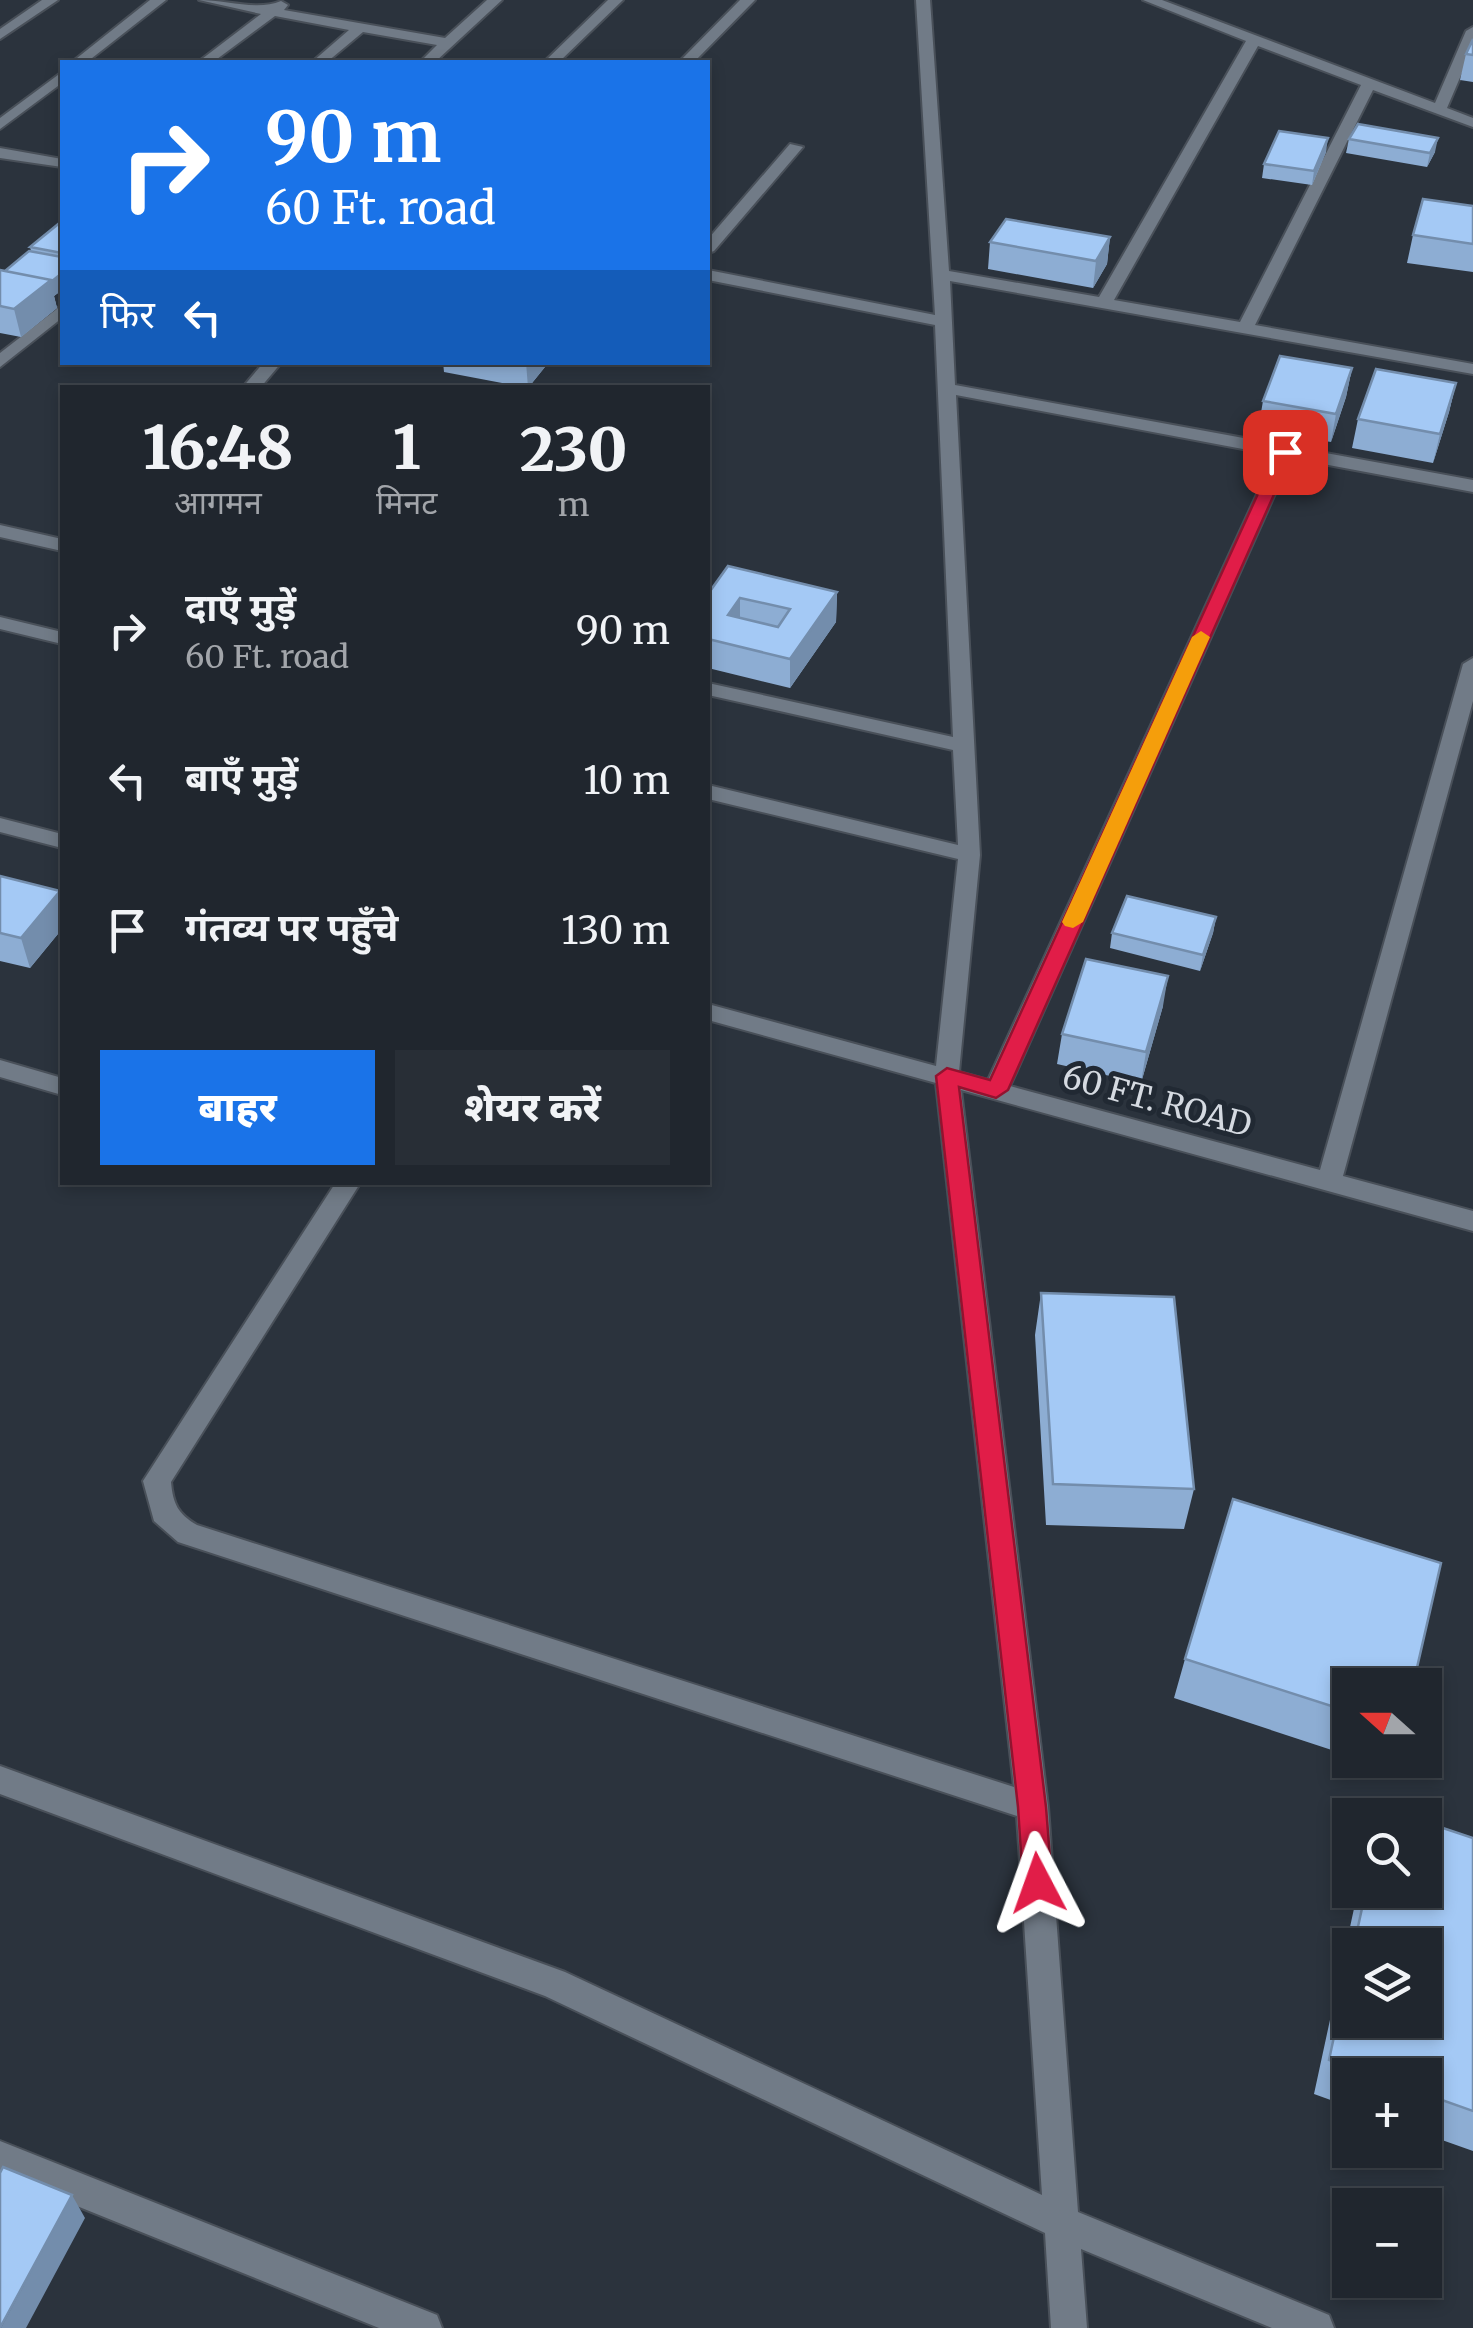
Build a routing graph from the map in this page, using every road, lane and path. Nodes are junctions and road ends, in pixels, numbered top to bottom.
1 (51, 0) edge
2 (159, 0) edge
3 (206, 0) edge
4 (287, 0) edge
5 (496, 0) edge
6 (616, 0) edge
7 (748, 0) edge
8 (923, 0) edge
9 (1150, 0) edge
10 (272, 12) junction
11 (361, 27) junction
12 (1473, 31) edge
13 (0, 36) edge
14 (1254, 40) junction
15 (448, 43) junction
16 (83, 60) edge
17 (208, 60) edge
18 (320, 60) edge
19 (429, 60) edge
20 (553, 60) edge
21 (688, 60) edge
22 (60, 78) edge
23 (1369, 84) junction
24 (1439, 110) junction
25 (1473, 123) edge
26 (0, 125) edge
27 (795, 147) dead end
28 (0, 153) edge
29 (60, 163) edge
30 (710, 246) edge
31 (940, 274) junction
32 (710, 275) edge
33 (1104, 305) junction
34 (60, 312) edge
35 (942, 321) junction
36 (1245, 329) junction
37 (0, 362) edge
38 (271, 365) edge
39 (1472, 365) edge
40 (253, 385) edge
41 (945, 388) junction
42 (1285, 452) junction
43 (1473, 486) edge
44 (0, 531) edge
45 (60, 545) edge
46 (0, 622) edge
47 (60, 637) edge
48 (1473, 664) edge
49 (710, 689) edge
50 (963, 746) junction
51 (710, 792) edge
52 (0, 825) edge
53 (60, 840) edge
54 (968, 855) junction
55 (710, 1013) edge
56 (0, 1068) edge
57 (947, 1076) junction
58 (60, 1086) edge
59 (996, 1090) junction
60 (1329, 1182) junction
61 (347, 1185) edge
62 (1473, 1221) edge
63 (0, 1780) edge
64 (1032, 1807) junction
65 (0, 2158) edge
66 (1060, 2222) junction
67 (424, 2328) edge
68 (1069, 2328) edge
69 (1316, 2328) edge

1 - 13 street
2 - 16 street
3 - 10 street
4 - 10 street
5 - 15 street
6 - 20 street
7 - 21 street
8 - 31 street
9 - 14 street
10 - 11 street
10 - 17 street
11 - 15 street
11 - 18 street
12 - 24 street
14 - 23 street
14 - 33 street
15 - 19 street
22 - 26 street
23 - 24 street
23 - 36 street
24 - 25 street
27 - 30 street
28 - 29 street
31 - 33 street
31 - 35 street
32 - 35 street
33 - 36 street
34 - 37 street
35 - 41 street
36 - 39 street
38 - 40 street
41 - 42 street
41 - 50 street
42 - 43 street
42 - 59 street
44 - 45 street
46 - 47 street
48 - 60 street
49 - 50 street
50 - 54 street
51 - 54 street
52 - 53 street
54 - 57 street
55 - 57 street, 60 FT. ROAD
56 - 58 street
57 - 59 street, 60 FT. ROAD
57 - 64 street
59 - 60 street, 60 FT. ROAD
60 - 62 street, 60 FT. ROAD
61 - 64 street
63 - 66 street
64 - 66 street
65 - 67 street
66 - 68 street
66 - 69 street

